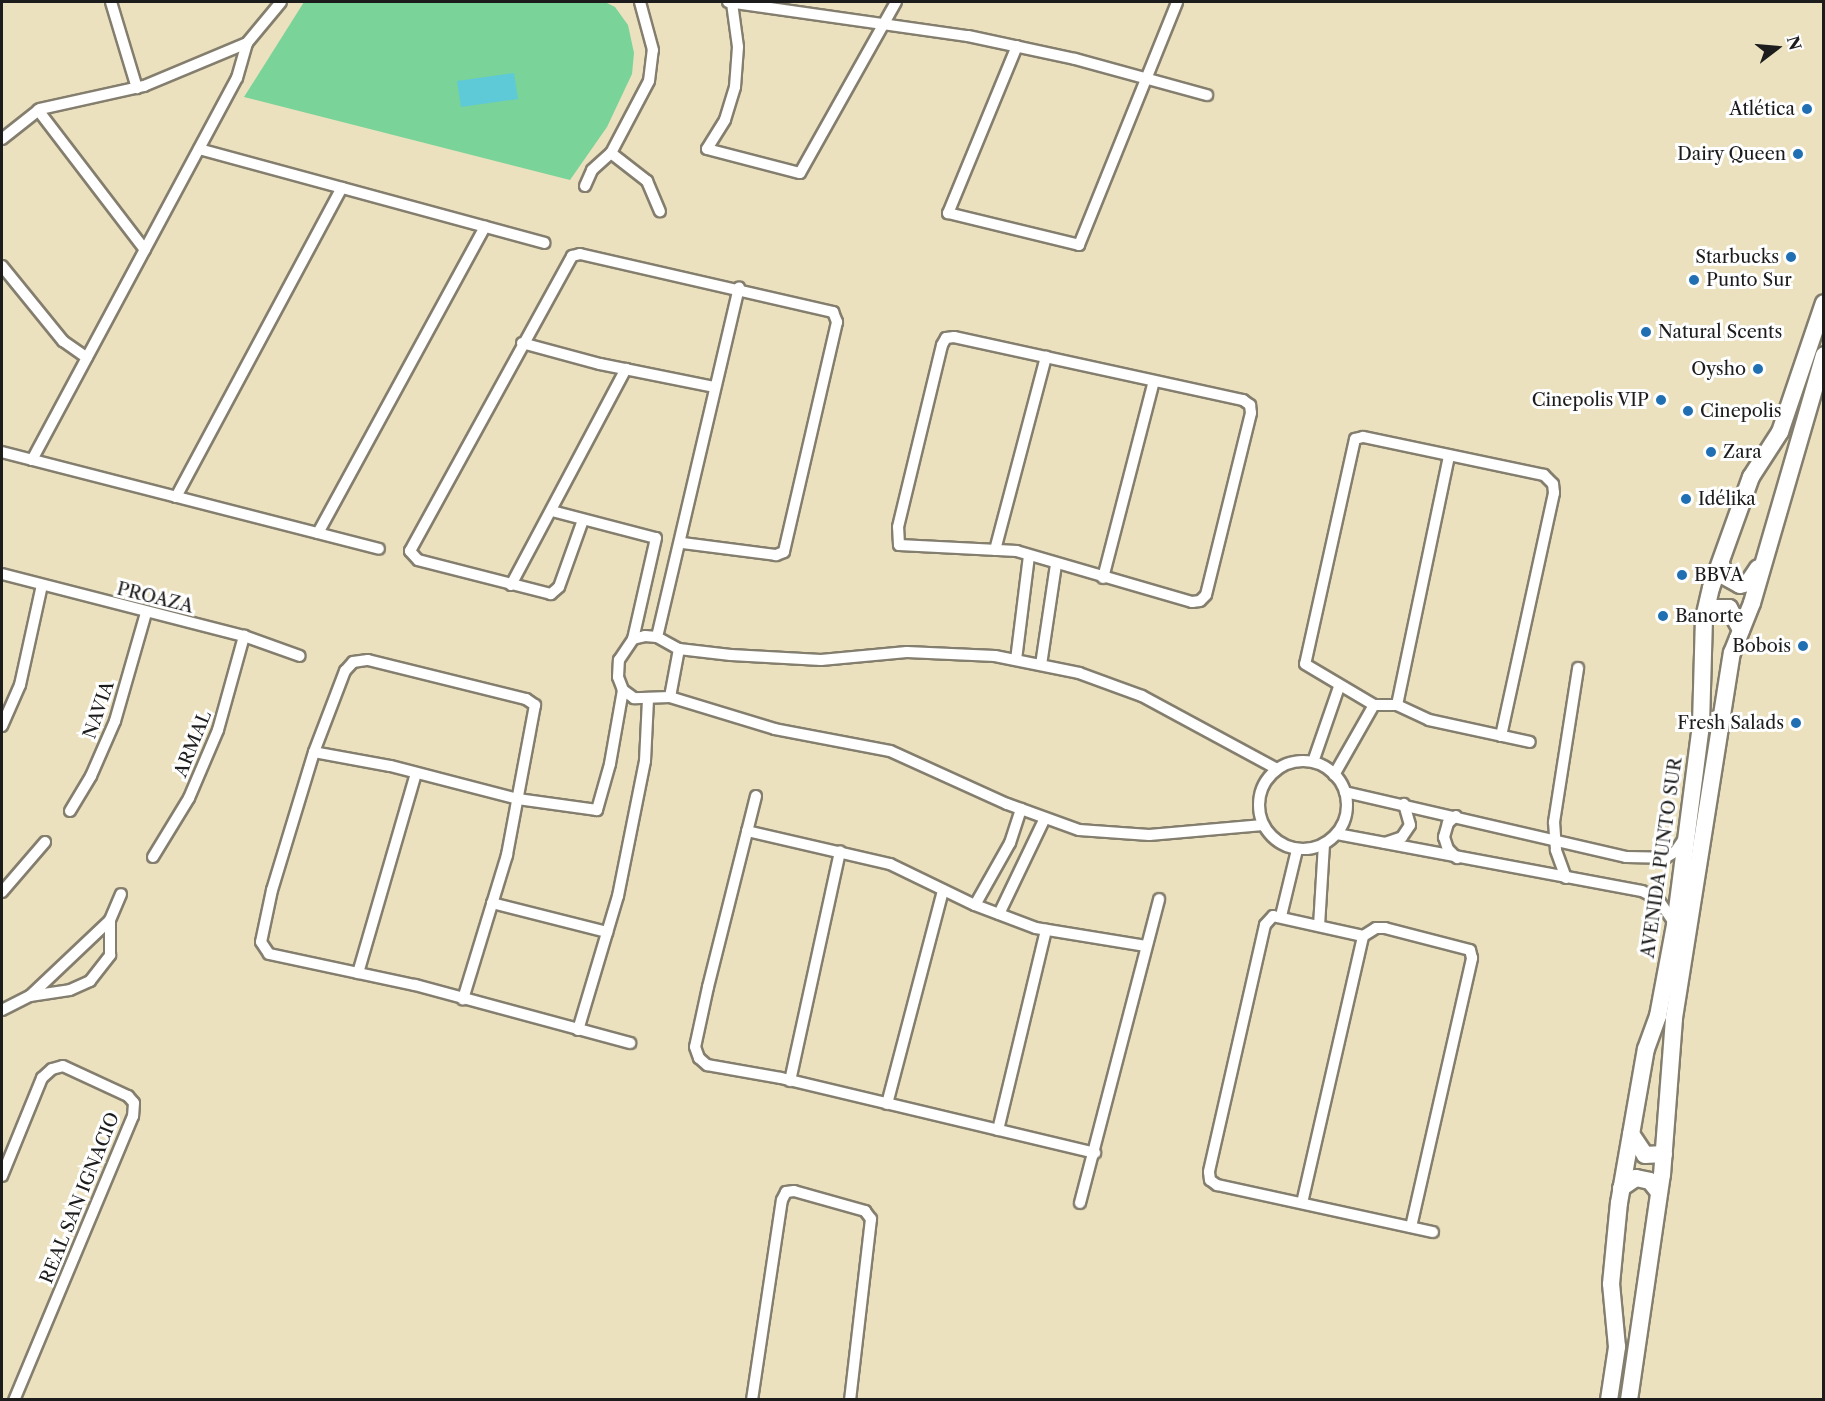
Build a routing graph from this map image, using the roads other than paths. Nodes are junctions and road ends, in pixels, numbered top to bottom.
1 (111, 2) edge
2 (281, 2) edge
3 (640, 2) edge
4 (730, 2) edge
5 (896, 2) edge
6 (1177, 2) edge
7 (884, 23) junction
8 (247, 43) junction
9 (1017, 46) junction
10 (1146, 78) junction
11 (137, 88) junction
12 (1207, 95) dead end
13 (38, 110) junction
14 (2, 139) edge
15 (200, 148) junction
16 (611, 153) junction
17 (585, 186) dead end
18 (342, 188) junction
19 (660, 211) dead end
20 (485, 227) junction
21 (544, 243) dead end
22 (145, 250) junction
23 (2, 266) edge
24 (739, 288) junction
25 (1824, 303) edge
26 (522, 343) junction
27 (1824, 355) edge
28 (1046, 357) junction
29 (87, 358) junction
30 (626, 369) junction
31 (1154, 381) junction
32 (714, 387) junction
33 (2, 452) edge
34 (1449, 456) junction
35 (32, 460) junction
36 (176, 497) junction
37 (552, 511) junction
38 (583, 520) junction
39 (318, 533) junction
40 (682, 543) junction
41 (379, 549) dead end
42 (995, 550) junction
43 (1029, 556) junction
44 (1721, 563) junction
45 (1760, 563) junction
46 (1056, 565) junction
47 (2, 574) edge
48 (1103, 578) junction
49 (42, 585) junction
50 (511, 585) junction
51 (146, 613) junction
52 (1704, 618) junction
53 (1741, 630) junction
54 (244, 636) junction
55 (657, 637) junction
56 (633, 639) junction
57 (679, 649) junction
58 (300, 656) dead end
59 (1016, 660) junction
60 (1041, 666) junction
61 (1578, 668) dead end
62 (1339, 687) junction
63 (623, 690) junction
64 (670, 697) junction
65 (648, 699) junction
66 (1374, 705) junction
67 (1397, 705) junction
68 (2, 726) edge
69 (1501, 736) junction
70 (1530, 742) dead end
71 (314, 752) junction
72 (1313, 762) junction
73 (1277, 769) junction
74 (416, 773) junction
75 (1335, 775) junction
76 (1345, 792) junction
77 (756, 796) dead end
78 (518, 799) junction
79 (1404, 804) junction
80 (1021, 809) junction
81 (70, 811) dead end
82 (1690, 814) junction
83 (1456, 816) junction
84 (1045, 818) junction
85 (1263, 825) junction
86 (747, 831) junction
87 (1337, 834) junction
88 (1554, 840) junction
89 (45, 842) dead end
90 (1385, 843) junction
91 (1324, 845) junction
92 (1297, 850) junction
93 (840, 851) junction
94 (153, 856) dead end
95 (1458, 858) junction
96 (1566, 878) junction
97 (943, 890) junction
98 (2, 892) edge
99 (121, 894) dead end
100 (1159, 899) dead end
101 (492, 903) junction
102 (975, 905) junction
103 (999, 914) junction
104 (1281, 915) junction
105 (110, 920) junction
106 (1675, 925) junction
107 (1319, 926) junction
108 (1046, 930) junction
109 (608, 932) junction
110 (1363, 936) junction
111 (1146, 946) junction
112 (358, 973) junction
113 (30, 996) junction
114 (463, 999) junction
115 (2, 1010) edge
116 (578, 1030) junction
117 (630, 1043) dead end
118 (790, 1081) junction
119 (887, 1104) junction
120 (998, 1130) junction
121 (1631, 1134) junction
122 (1095, 1153) junction
123 (1664, 1154) junction
124 (2, 1176) edge
125 (1621, 1188) junction
126 (1659, 1192) junction
127 (1080, 1203) dead end
128 (1302, 1203) junction
129 (1411, 1227) junction
130 (1433, 1232) dead end
131 (14, 1400) edge
132 (752, 1400) edge
133 (850, 1400) edge
134 (1609, 1400) edge
135 (1629, 1400) edge

1 - 11 street
2 - 8 street
3 - 16 street
4 - 7 street
4 - 7 street
5 - 7 street
6 - 10 street
7 - 9 street
8 - 11 street
8 - 15 street
9 - 10 street
9 - 10 street
10 - 12 street
11 - 13 street
13 - 14 street
13 - 22 street
15 - 18 street
15 - 22 street
16 - 17 street
16 - 19 street
18 - 20 street
18 - 36 street
20 - 21 street
20 - 39 street
22 - 29 street
23 - 29 street
24 - 26 street
24 - 32 street
24 - 40 street
25 - 44 main road, AVENIDA PUNTO SUR
26 - 30 street
26 - 50 street
27 - 45 main road, AVENIDA PUNTO SUR
28 - 31 street
28 - 42 street
28 - 42 street
29 - 35 street
30 - 32 street
30 - 37 street
31 - 48 street
31 - 48 street
32 - 40 street
33 - 35 street
34 - 62 street
34 - 67 street
34 - 69 street
35 - 36 street
36 - 39 street
37 - 38 street
37 - 50 street
38 - 50 street
38 - 56 street
39 - 41 street
40 - 55 street
42 - 43 street
43 - 46 street
43 - 59 street
44 - 45 main road
44 - 52 main road, AVENIDA PUNTO SUR
45 - 53 main road, AVENIDA PUNTO SUR
46 - 48 street
46 - 60 street
47 - 49 street, PROAZA
49 - 51 street, PROAZA
49 - 68 street
51 - 54 street, PROAZA
51 - 81 street, NAVIA
52 - 53 main road
52 - 82 main road, AVENIDA PUNTO SUR
53 - 123 main road, AVENIDA PUNTO SUR
54 - 58 street, PROAZA
54 - 94 street, ARMAL
55 - 56 street
55 - 57 street
56 - 63 street
57 - 59 street
57 - 64 street
59 - 60 street
60 - 73 street
61 - 88 street
62 - 66 street
62 - 72 street
63 - 65 street
63 - 78 street
64 - 65 street
64 - 80 street
65 - 109 street
66 - 67 street
66 - 75 street
67 - 69 street
69 - 70 street
71 - 74 street
71 - 78 street
71 - 112 street
72 - 73 street
72 - 75 street
73 - 85 street
74 - 78 street
74 - 112 street
75 - 76 street
76 - 79 street
76 - 87 street
77 - 86 street
78 - 101 street
79 - 83 street
79 - 90 street
80 - 84 street
80 - 102 street
82 - 88 street
82 - 106 main road, AVENIDA PUNTO SUR
83 - 88 street
83 - 95 street
84 - 85 street
84 - 103 street
85 - 92 street
86 - 93 street
86 - 118 street
87 - 90 street
87 - 91 street
88 - 96 street
89 - 98 street
90 - 95 street
91 - 92 street
91 - 107 street
92 - 104 street
93 - 97 street
93 - 118 street
95 - 96 street
96 - 106 street
97 - 102 street
97 - 119 street
99 - 105 street
100 - 111 street
101 - 109 street
101 - 114 street
102 - 103 street
103 - 108 street
104 - 107 street
104 - 128 street
105 - 113 street
105 - 113 street
106 - 121 main road, AVENIDA PUNTO SUR
107 - 110 street
108 - 111 street
108 - 120 street
109 - 116 street
110 - 128 street
110 - 129 street
111 - 122 street
112 - 114 street
113 - 115 street
114 - 116 street
116 - 117 street
118 - 119 street
119 - 120 street
120 - 122 street
121 - 123 main road
121 - 125 main road, AVENIDA PUNTO SUR
122 - 127 street
123 - 126 main road, AVENIDA PUNTO SUR
124 - 131 street, REAL SAN IGNACIO
125 - 126 main road
125 - 134 main road, AVENIDA PUNTO SUR
126 - 135 main road, AVENIDA PUNTO SUR
128 - 129 street
129 - 130 street
132 - 133 street

